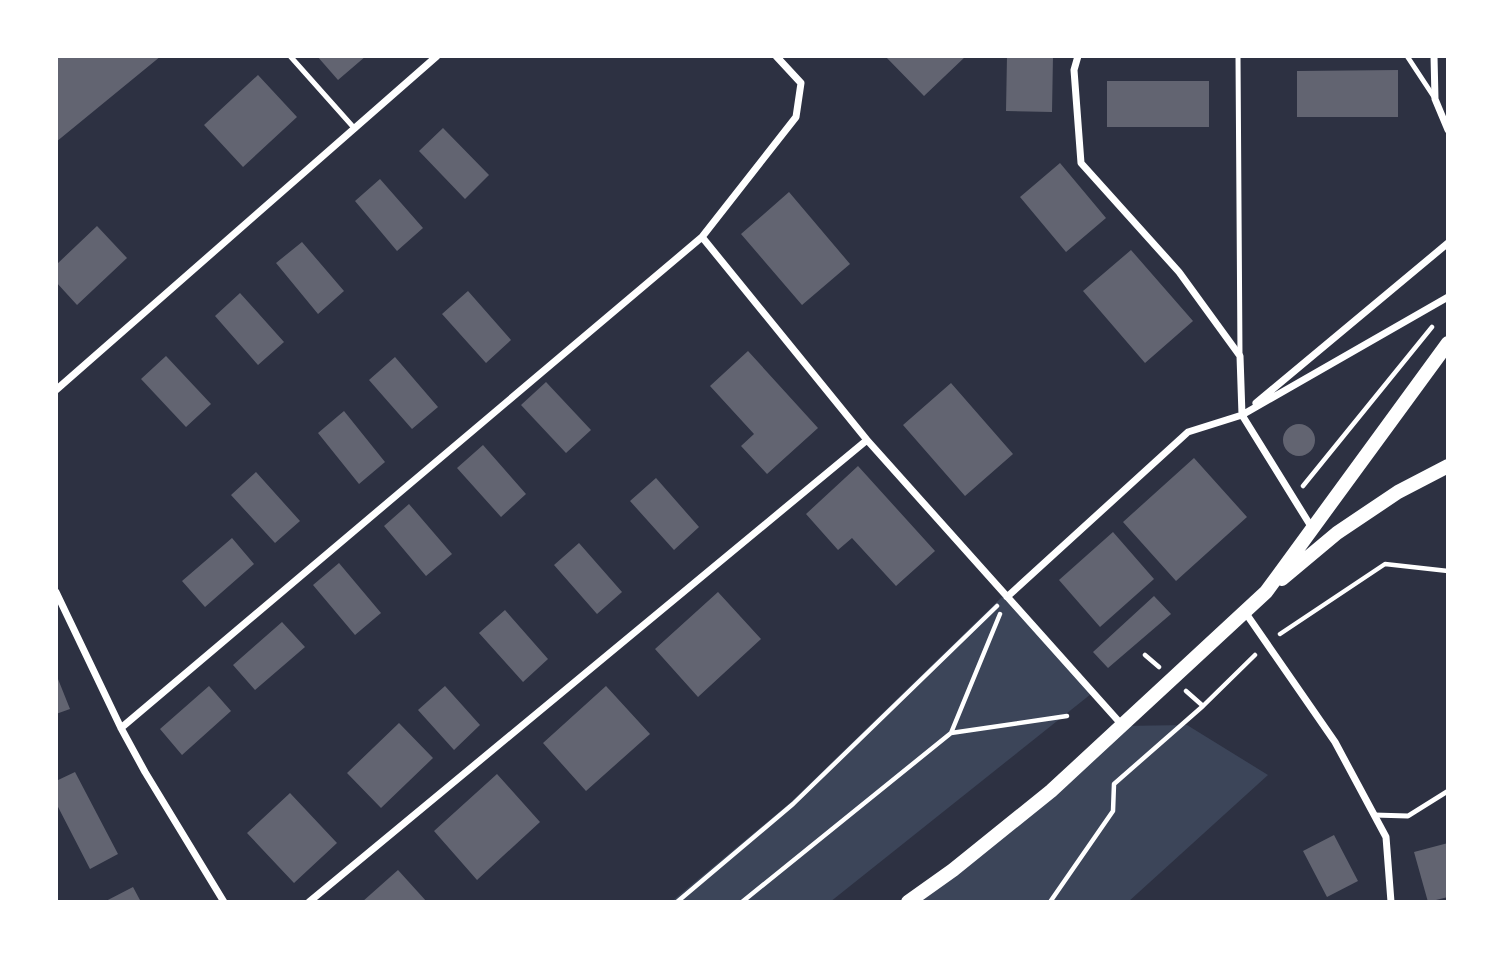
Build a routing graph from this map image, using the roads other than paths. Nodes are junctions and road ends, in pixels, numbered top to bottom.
1 (290, 56) edge
2 (437, 56) edge
3 (776, 56) edge
4 (1077, 56) edge
5 (1238, 56) edge
6 (1407, 56) edge
7 (1434, 56) edge
8 (1435, 99) junction
9 (355, 129) junction
10 (1448, 130) edge
11 (702, 237) junction
12 (1448, 243) edge
13 (1448, 297) edge
14 (1448, 344) edge
15 (1240, 356) junction
16 (56, 390) edge
17 (1242, 415) junction
18 (867, 440) junction
19 (1448, 466) edge
20 (1312, 528) junction
21 (56, 592) edge
22 (1266, 592) junction
23 (1007, 597) junction
24 (1245, 612) junction
25 (1122, 726) junction
26 (121, 728) junction
27 (1448, 791) edge
28 (1374, 814) junction
29 (224, 902) edge
30 (309, 902) edge
31 (908, 902) edge
32 (1391, 902) edge

1 - 9 lane
2 - 9 street
3 - 11 street
4 - 15 street
5 - 15 lane
6 - 8 lane
7 - 8 street
8 - 10 street
9 - 16 street
11 - 18 street
11 - 26 street
12 - 17 street
13 - 17 street
14 - 20 main road
15 - 17 street
17 - 20 street
17 - 23 street
18 - 23 street
18 - 30 street
19 - 22 main road
20 - 22 main road
21 - 26 street
22 - 24 main road
23 - 25 street
24 - 25 main road
24 - 28 street
25 - 31 main road
26 - 29 street
27 - 28 lane
28 - 32 street

